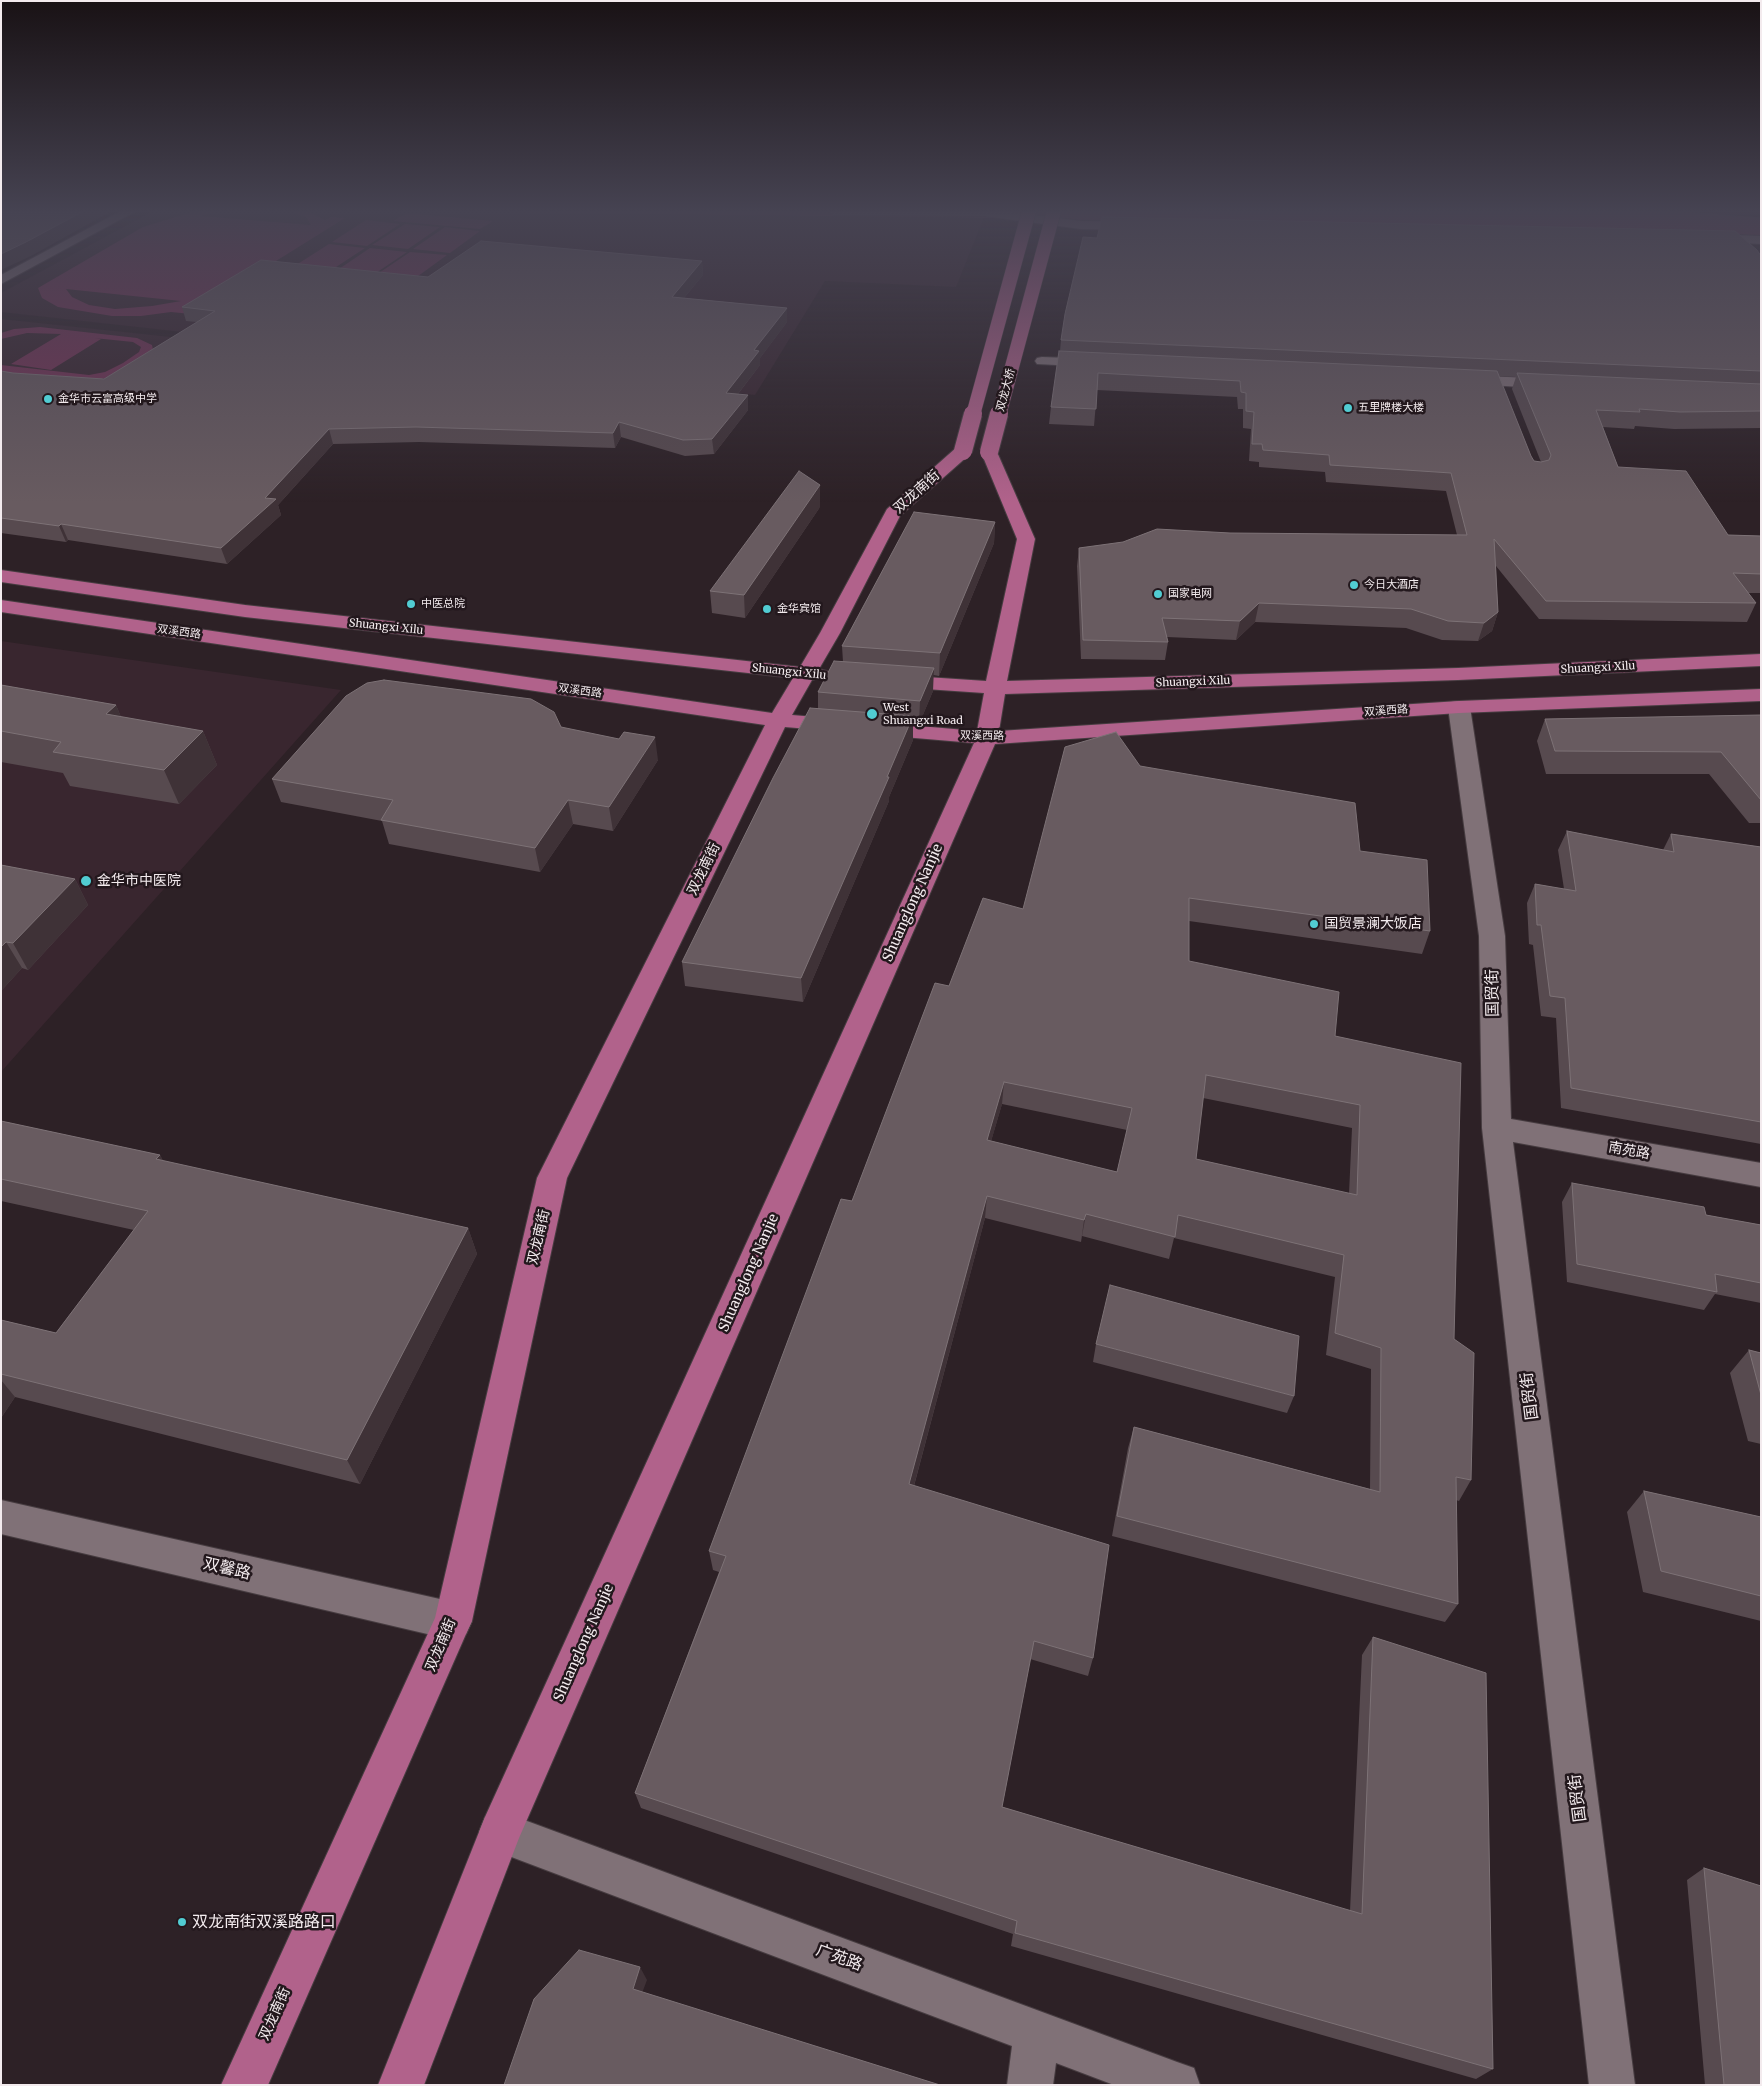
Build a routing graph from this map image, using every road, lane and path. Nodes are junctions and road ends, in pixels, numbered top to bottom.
1 (1008, 308) edge
2 (1022, 308) edge
3 (1042, 361) dead end
4 (1109, 364) edge
5 (1452, 379) edge
6 (1568, 385) edge
7 (976, 452) junction
8 (1, 576) edge
9 (1, 606) edge
10 (1761, 660) edge
11 (804, 674) junction
12 (843, 677) edge
13 (881, 680) edge
14 (995, 688) junction
15 (1761, 695) edge
16 (1459, 706) junction
17 (778, 720) junction
18 (986, 738) junction
19 (1497, 1128) junction
20 (1761, 1175) edge
21 (1, 1517) edge
22 (453, 1621) junction
23 (500, 1832) junction
24 (1037, 2032) junction
25 (244, 2085) edge
26 (401, 2085) edge
27 (1030, 2085) edge
28 (1177, 2085) edge
29 (1612, 2085) edge

1 - 7 main road, 双龙大桥, bridge
2 - 7 main road, 双龙大桥, bridge
3 - 4 street
5 - 6 street
7 - 11 main road, 双龙南街
7 - 14 main road, Shuanglong Nanjie
8 - 11 main road, Shuangxi Xilu
9 - 17 main road, 双溪西路
10 - 14 main road, Shuangxi Xilu
11 - 12 main road, Shuangxi Xilu
11 - 17 main road, 双龙南街
13 - 14 main road, Shuangxi Xilu
14 - 18 main road, Shuanglong Nanjie
15 - 16 main road, 双溪西路
16 - 18 main road, 双溪西路
16 - 19 street, 国贸街
17 - 18 main road, 双溪西路
17 - 22 main road, 双龙南街
18 - 23 main road, Shuanglong Nanjie
19 - 20 street, 南苑路
19 - 29 street, 国贸街
21 - 22 street, 双馨路
22 - 25 main road, 双龙南街
23 - 24 street, 广苑路
23 - 26 main road, Shuanglong Nanjie
24 - 27 street
24 - 28 street, 广苑路

